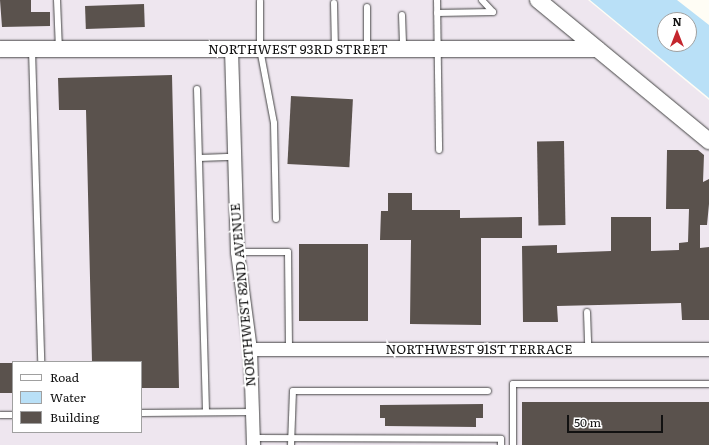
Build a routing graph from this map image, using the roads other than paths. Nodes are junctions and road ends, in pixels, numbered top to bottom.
1 (57, 0) edge
2 (437, 0) edge
3 (482, 0) edge
4 (538, 0) edge
5 (260, 1) dead end
6 (334, 3) dead end
7 (367, 7) dead end
8 (437, 13) junction
9 (402, 15) dead end
10 (0, 49) edge
11 (32, 49) junction
12 (60, 49) junction
13 (231, 49) junction
14 (260, 49) junction
15 (335, 49) junction
16 (367, 49) junction
17 (402, 49) junction
18 (437, 49) junction
19 (597, 49) junction
20 (197, 89) dead end
21 (709, 141) edge
22 (439, 150) dead end
23 (234, 157) junction
24 (199, 158) junction
25 (276, 219) dead end
26 (237, 252) junction
27 (587, 312) dead end
28 (250, 349) junction
29 (289, 349) junction
30 (588, 349) junction
31 (709, 349) edge
32 (40, 361) edge
33 (709, 384) edge
34 (488, 391) dead end
35 (206, 412) junction
36 (252, 412) junction
37 (142, 413) edge
38 (0, 415) edge
39 (12, 415) edge
40 (253, 442) edge
41 (290, 442) edge
42 (501, 445) edge
43 (513, 445) edge

1 - 12 lane
2 - 8 lane
3 - 8 lane
4 - 19 street
5 - 14 lane
6 - 15 lane
7 - 16 lane
8 - 18 lane
9 - 17 lane
10 - 11 street, NORTHWEST 93RD STREET
11 - 12 street, NORTHWEST 93RD STREET
11 - 32 lane
12 - 13 street, NORTHWEST 93RD STREET
13 - 14 street, NORTHWEST 93RD STREET
13 - 23 street, NORTHWEST 82ND AVENUE
14 - 15 street, NORTHWEST 93RD STREET
14 - 25 lane
15 - 16 street, NORTHWEST 93RD STREET
16 - 17 street, NORTHWEST 93RD STREET
17 - 18 street, NORTHWEST 93RD STREET
18 - 19 street, NORTHWEST 93RD STREET
18 - 22 lane
19 - 21 street
20 - 24 lane
23 - 24 lane
23 - 26 street, NORTHWEST 82ND AVENUE
24 - 35 lane
26 - 28 street, NORTHWEST 82ND AVENUE
26 - 29 lane
27 - 30 lane
28 - 29 street, NORTHWEST 91ST TERRACE
28 - 36 street, NORTHWEST 82ND AVENUE
29 - 30 street, NORTHWEST 91ST TERRACE
30 - 31 street, NORTHWEST 91ST TERRACE
33 - 43 lane
34 - 41 lane
35 - 36 lane
35 - 37 lane
36 - 40 street, NORTHWEST 82ND AVENUE
38 - 39 lane
40 - 41 lane
41 - 42 lane

